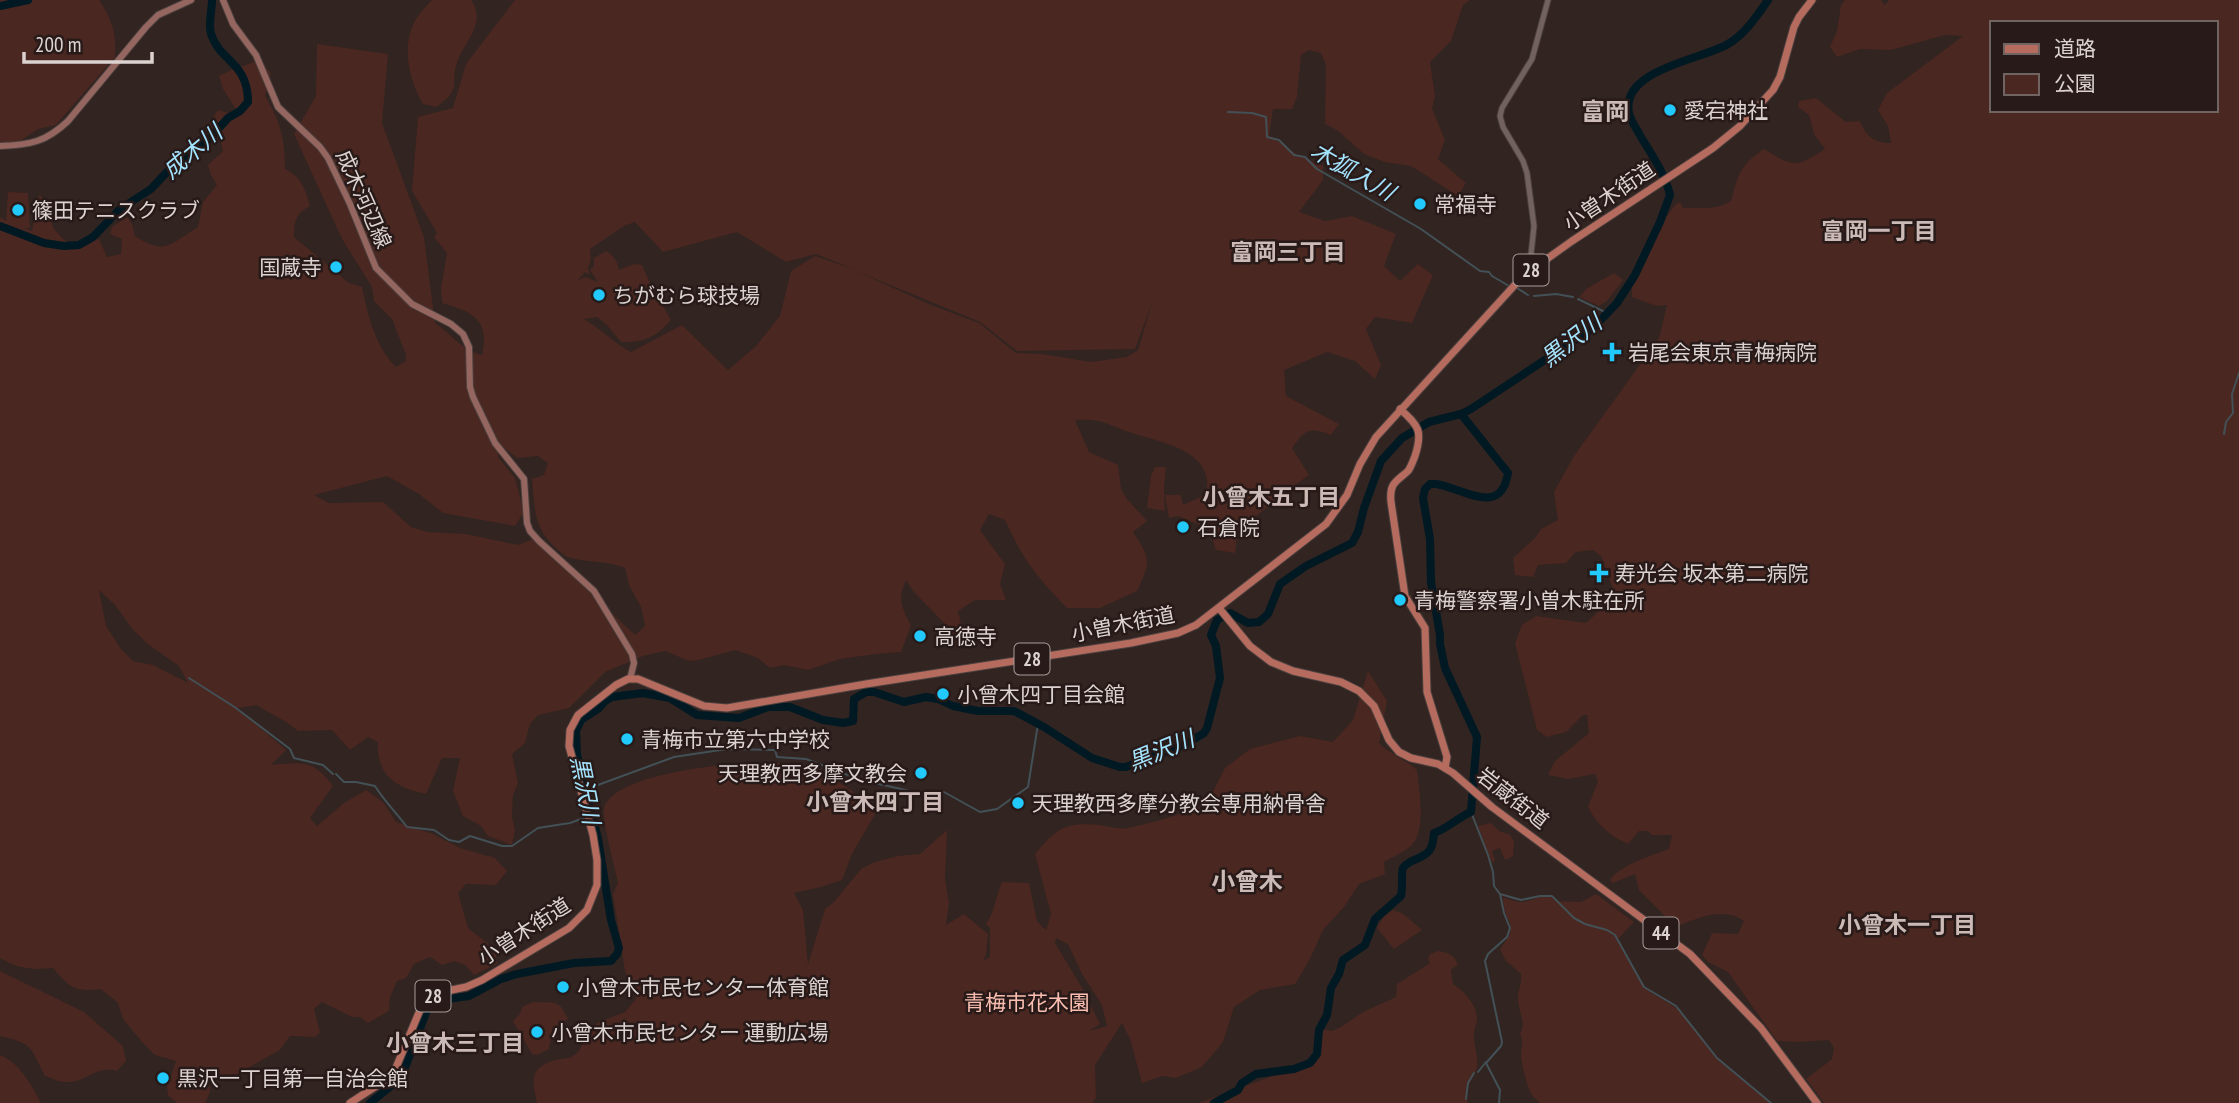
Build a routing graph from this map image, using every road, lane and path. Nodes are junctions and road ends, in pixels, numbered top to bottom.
1 (191, 0) edge
2 (223, 0) edge
3 (1548, 0) edge
4 (1812, 0) edge
5 (0, 146) edge
6 (1532, 269) junction
7 (1400, 409) junction
8 (1220, 610) junction
9 (630, 679) junction
10 (1445, 768) junction
11 (350, 1103) edge
12 (1817, 1103) edge

1 - 5 main road
2 - 9 main road, 成木河辺線
3 - 6 street
4 - 6 main road, 小曽木街道 / 28
6 - 7 main road, 小曽木街道 / 28
7 - 8 main road, 小曽木街道 / 28
7 - 10 main road, 岩蔵街道
8 - 9 main road, 小曽木街道 / 28
8 - 10 main road, 44
9 - 11 main road, 小曽木街道 / 28
10 - 12 main road, 岩蔵街道 / 44

